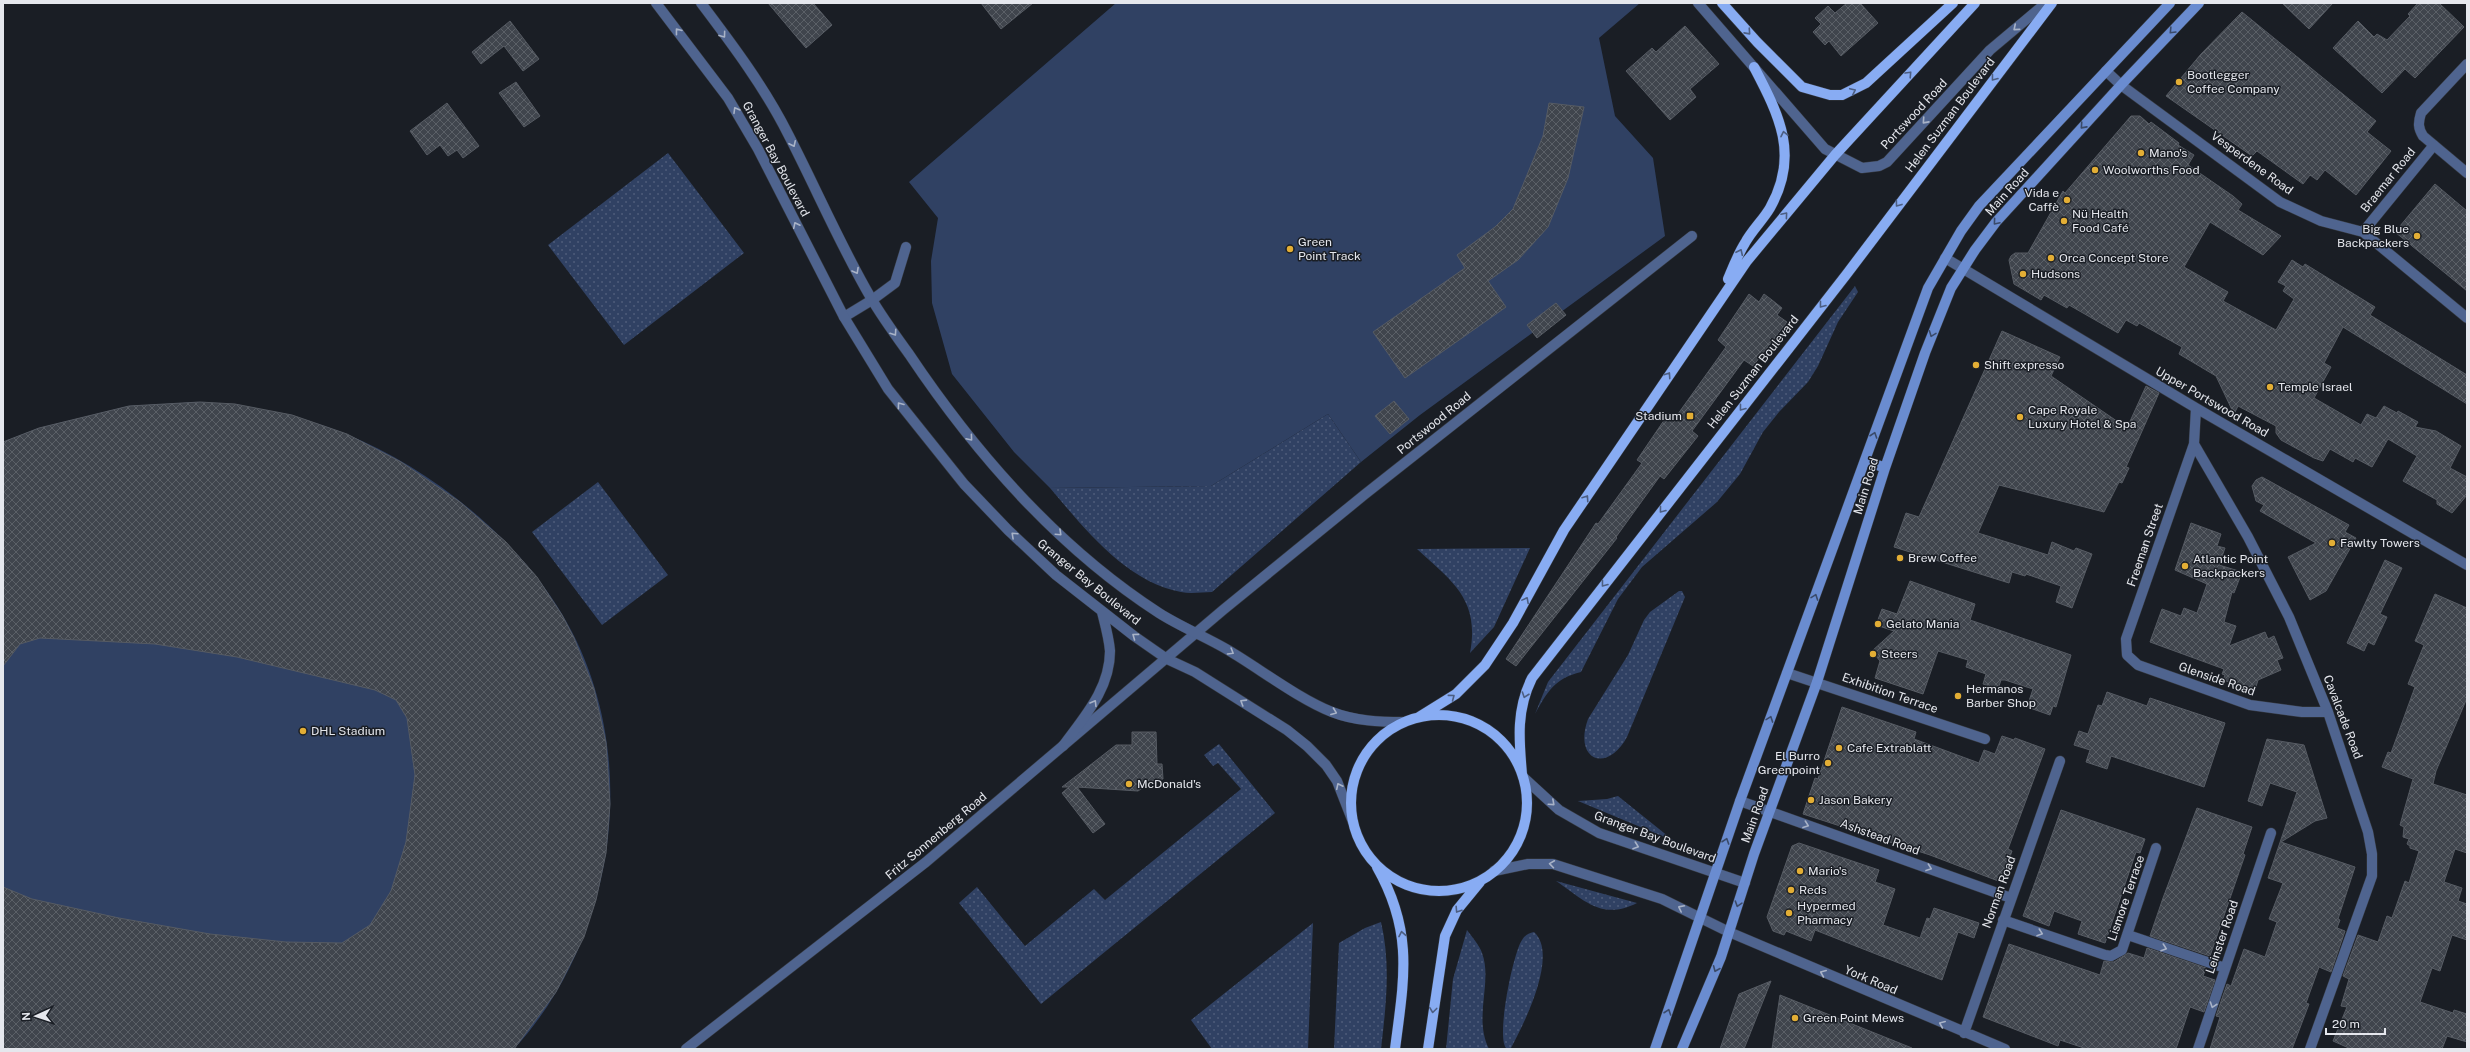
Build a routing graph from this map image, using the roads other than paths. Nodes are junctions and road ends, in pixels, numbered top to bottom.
1 (656, 3) edge
2 (701, 3) edge
3 (1698, 3) edge
4 (1722, 3) edge
5 (1953, 3) edge
6 (1975, 3) edge
7 (2046, 3) edge
8 (2052, 3) edge
9 (2170, 3) edge
10 (2199, 3) edge
11 (2467, 64) edge
12 (1754, 67) junction
13 (2106, 71) junction
14 (2121, 85) junction
15 (2434, 145) junction
16 (1835, 155) junction
17 (2467, 173) edge
18 (2363, 232) junction
19 (1692, 236) dead end
20 (906, 247) dead end
21 (1945, 258) junction
22 (1962, 269) junction
23 (872, 300) junction
24 (1718, 300) junction
25 (844, 317) junction
26 (2467, 318) edge
27 (2196, 408) junction
28 (2194, 444) junction
29 (1865, 460) junction
30 (1885, 468) junction
31 (2467, 565) edge
32 (1102, 612) junction
33 (1196, 634) junction
34 (2127, 655) joint
35 (1167, 658) junction
36 (1787, 673) junction
37 (1817, 682) junction
38 (2328, 712) junction
39 (1418, 717) junction
40 (1404, 722) junction
41 (1984, 739) dead end
42 (1063, 746) junction
43 (2060, 761) dead end
44 (1523, 775) junction
45 (1740, 801) junction
46 (1769, 812) junction
47 (1353, 822) junction
48 (2271, 833) dead end
49 (2156, 848) dead end
50 (1371, 859) junction
51 (1494, 871) junction
52 (1715, 873) junction
53 (1482, 879) junction
54 (1745, 883) junction
55 (2011, 898) junction
56 (1699, 918) junction
57 (2003, 920) junction
58 (1729, 932) junction
59 (2128, 935) junction
60 (2225, 968) junction
61 (1964, 1033) junction
62 (686, 1049) edge
63 (1395, 1049) edge
64 (1428, 1049) edge
65 (1655, 1049) edge
66 (1682, 1049) edge
67 (2004, 1049) edge
68 (2198, 1049) edge
69 (2310, 1049) edge

25 -> 1 street, Granger Bay Boulevard
2 -> 23 street, Granger Bay Boulevard
3 - 12 street, Portswood Road
4 -> 5 main road
16 -> 6 main road, Helen Suzman Boulevard
7 -> 16 street, Portswood Road
8 -> 44 main road, Helen Suzman Boulevard
9 - 13 main road, Main Road
10 -> 14 main road, Main Road
11 - 15 street, Braemar Road
12 - 16 street, Portswood Road
24 -> 12 main road
13 - 14 street, Vesperdene Road
13 - 21 main road, Main Road
14 - 18 street, Vesperdene Road
14 -> 22 main road, Main Road
15 - 17 street, Braemar Road
15 - 18 street, Braemar Road
24 -> 16 main road, Helen Suzman Boulevard
18 - 26 street, Vesperdene Road
19 - 33 street, Portswood Road
20 - 23 street
21 - 22 street, Upper Portswood Road
29 -> 21 main road, Main Road
22 - 27 street, Upper Portswood Road
22 -> 30 main road, Main Road
23 - 25 street
23 -> 33 street, Granger Bay Boulevard
39 -> 24 main road, Helen Suzman Boulevard
32 -> 25 street, Granger Bay Boulevard
27 - 28 street
27 - 31 street, Upper Portswood Road
28 - 34 street, Freeman Street
28 - 38 street, Cavalcade Road
29 - 30 main road
36 -> 29 main road, Main Road
30 - 37 main road, Main Road
35 -> 32 street, Granger Bay Boulevard
42 -> 32 street
33 - 35 street, Fritz Sonnenberg Road
33 -> 40 street, Granger Bay Boulevard
34 - 38 street, Glenside Road
35 - 42 street, Fritz Sonnenberg Road
47 -> 35 street, Granger Bay Boulevard
36 - 37 street, Exhibition Terrace
45 -> 36 main road, Main Road
37 - 41 street, Exhibition Terrace
37 - 46 main road, Main Road
38 - 69 street, Cavalcade Road
39 - 40 main road, Helen Suzman Boulevard
39 - 44 main road, Helen Suzman Boulevard
40 - 47 main road, Helen Suzman Boulevard
42 - 62 street, Fritz Sonnenberg Road
43 - 55 street, Norman Road
44 - 51 main road, Helen Suzman Boulevard
44 -> 52 street, Granger Bay Boulevard
45 - 46 street, Ashstead Road
52 -> 45 main road, Main Road
46 - 54 main road, Main Road
46 -> 55 street, Ashstead Road
47 - 50 main road, Helen Suzman Boulevard
48 - 60 street, Leinster Road
49 - 59 street, Lismore Terrace
50 - 53 main road, Helen Suzman Boulevard
63 -> 50 main road, Helen Suzman Boulevard
51 - 53 main road, Helen Suzman Boulevard
56 -> 51 street
52 - 54 street, Granger Bay Boulevard
52 - 56 main road, Main Road
53 -> 64 main road, Helen Suzman Boulevard
54 -> 58 main road, Main Road
55 - 57 street, Norman Road
56 - 58 street
65 -> 56 main road, Main Road
57 -> 59 street, Lismore Terrace
57 - 61 street, Norman Road
61 -> 58 street, York Road
58 -> 66 main road, Main Road
59 -> 60 street
60 -> 68 street, Leinster Road
61 - 67 street, York Road

